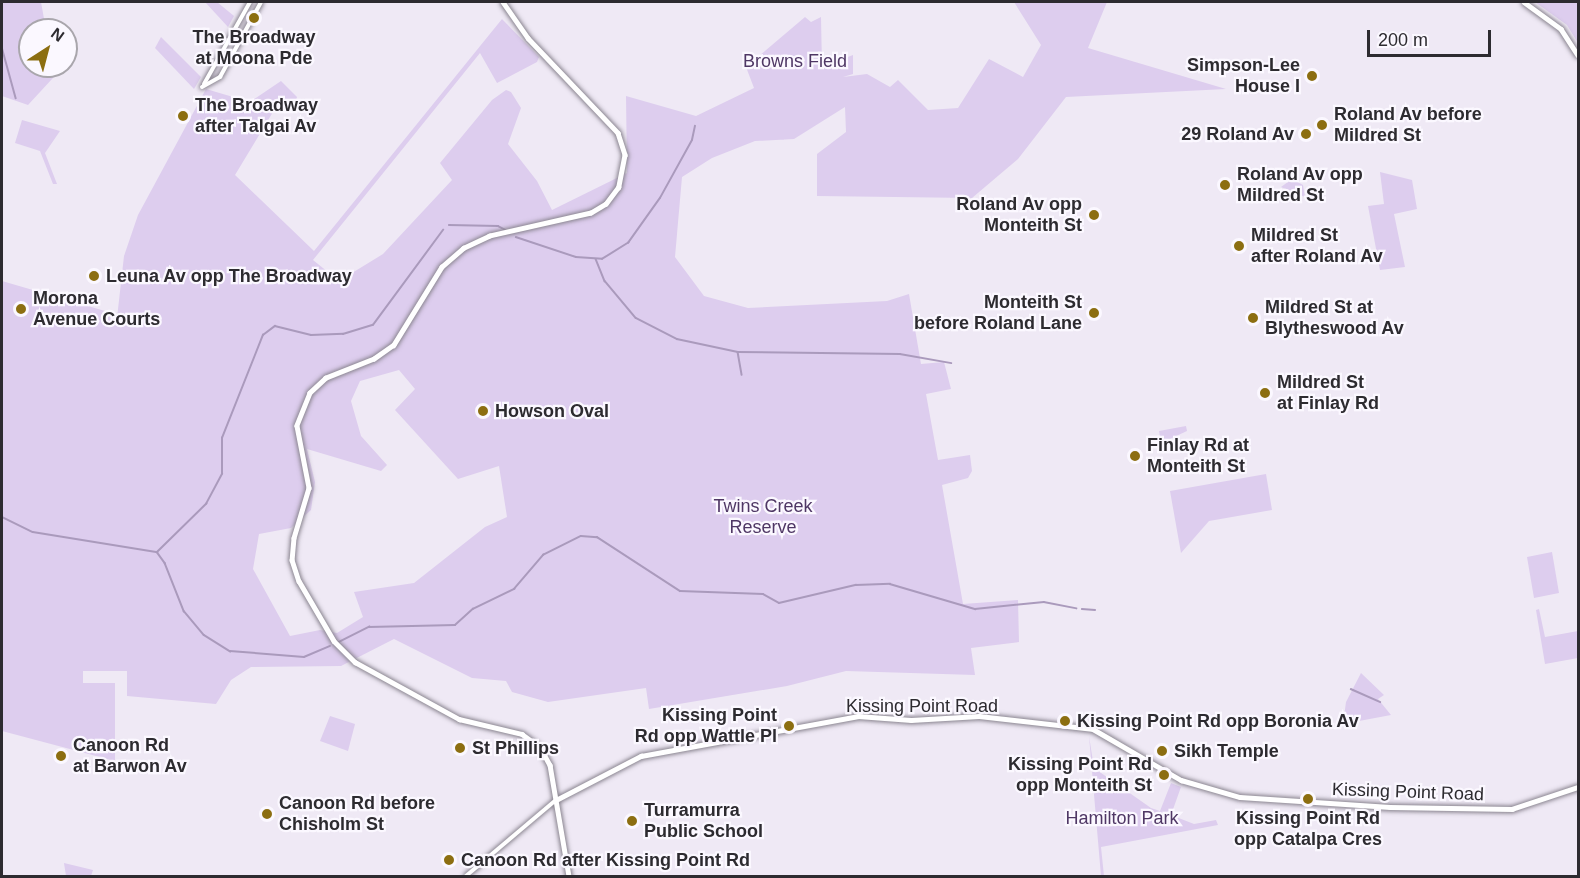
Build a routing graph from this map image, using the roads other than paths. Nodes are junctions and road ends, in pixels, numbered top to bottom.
1 (250, 2) edge
2 (261, 2) edge
3 (502, 2) edge
4 (1524, 2) edge
5 (1578, 55) edge
6 (210, 74) junction
7 (221, 74) junction
8 (1578, 787) edge
9 (556, 800) junction
10 (466, 876) edge
11 (568, 876) edge

1 - 6 street
2 - 7 street
3 - 9 main road
4 - 5 main road
6 - 7 street
6 - 7 street
8 - 9 main road, Kissing Point Road
9 - 10 street, Kissing Point Road
9 - 11 main road

